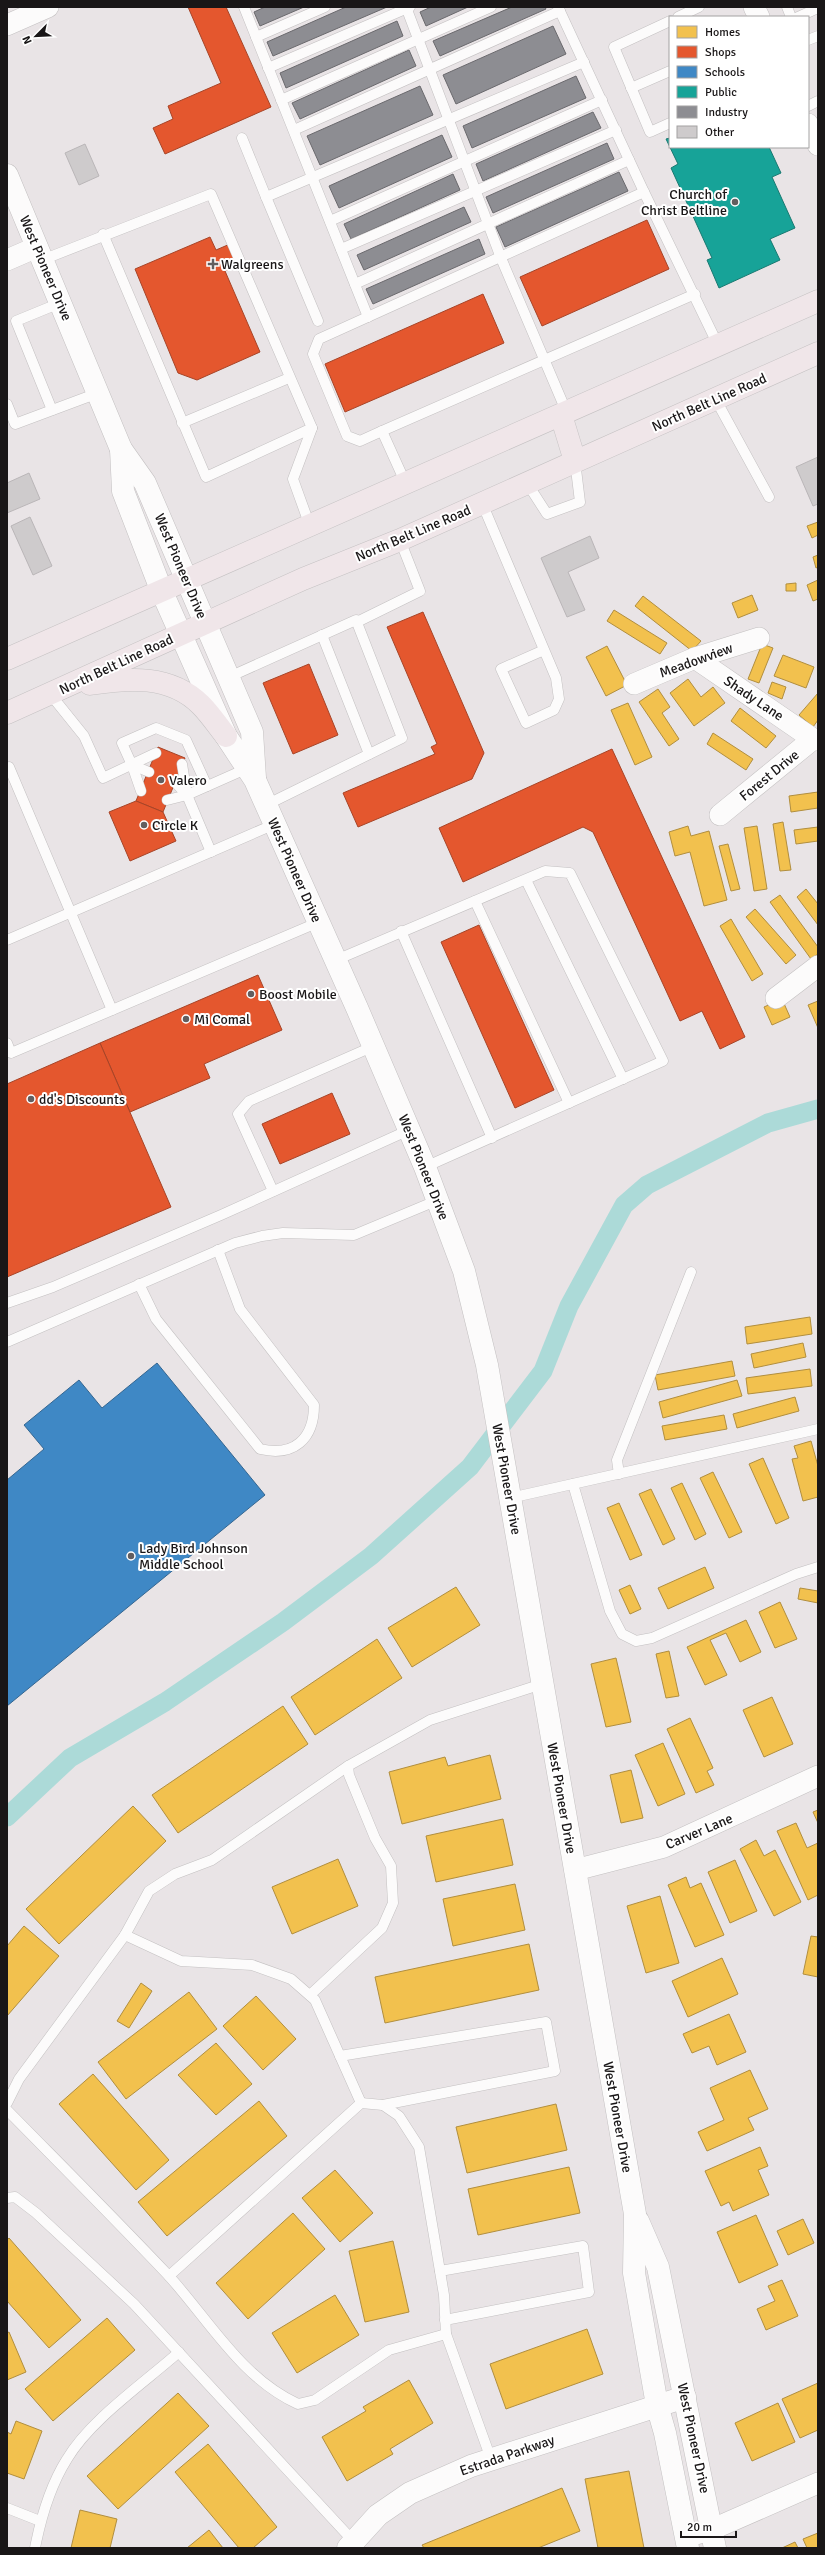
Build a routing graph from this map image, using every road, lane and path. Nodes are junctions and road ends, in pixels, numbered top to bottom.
1 (48, 7) edge
2 (245, 7) edge
3 (325, 7) edge
4 (491, 7) edge
5 (699, 7) edge
6 (754, 7) edge
7 (408, 8) edge
8 (818, 8) edge
9 (559, 9) edge
10 (680, 16) edge
11 (758, 16) edge
12 (800, 16) edge
13 (669, 21) edge
14 (7, 25) edge
15 (256, 37) junction
16 (418, 38) junction
17 (584, 62) junction
18 (268, 68) junction
19 (431, 70) junction
20 (669, 71) edge
21 (631, 88) junction
22 (281, 100) junction
23 (602, 100) junction
24 (818, 101) edge
25 (811, 119) edge
26 (450, 120) junction
27 (669, 123) edge
28 (294, 130) junction
29 (616, 130) junction
30 (242, 138) dead end
31 (818, 145) edge
32 (629, 160) junction
33 (465, 162) junction
34 (7, 175) edge
35 (313, 178) junction
36 (476, 192) junction
37 (644, 192) junction
38 (266, 197) junction
39 (330, 221) junction
40 (488, 224) junction
41 (103, 234) junction
42 (341, 249) junction
43 (40, 254) junction
44 (501, 258) junction
45 (7, 260) edge
46 (355, 284) junction
47 (695, 294) junction
48 (818, 300) edge
49 (60, 303) junction
50 (368, 317) junction
51 (318, 322) dead end
52 (11, 323) edge
53 (718, 345) junction
54 (818, 353) edge
55 (544, 360) junction
56 (289, 378) junction
57 (98, 393) junction
58 (716, 400) junction
59 (7, 404) edge
60 (52, 410) junction
61 (564, 414) junction
62 (182, 423) junction
63 (312, 428) junction
64 (382, 431) junction
65 (121, 449) junction
66 (575, 462) junction
67 (527, 483) junction
68 (406, 484) junction
69 (768, 497) dead end
70 (482, 503) junction
71 (310, 526) junction
72 (400, 540) junction
73 (187, 582) junction
74 (162, 592) junction
75 (357, 622) junction
76 (206, 624) junction
77 (182, 634) junction
78 (322, 635) junction
79 (759, 638) dead end
80 (544, 650) junction
81 (695, 658) junction
82 (7, 659) edge
83 (229, 677) junction
84 (634, 684) dead end
85 (60, 691) junction
86 (7, 713) edge
87 (226, 736) junction
88 (815, 739) edge
89 (156, 753) dead end
90 (369, 754) junction
91 (182, 764) dead end
92 (132, 765) junction
93 (7, 768) edge
94 (149, 772) dead end
95 (251, 774) junction
96 (175, 782) dead end
97 (207, 786) junction
98 (140, 791) dead end
99 (187, 795) junction
100 (168, 800) dead end
101 (266, 805) junction
102 (720, 815) dead end
103 (275, 824) junction
104 (211, 852) junction
105 (526, 880) junction
106 (475, 901) junction
107 (70, 912) junction
108 (318, 922) junction
109 (401, 932) junction
110 (7, 940) edge
111 (336, 960) junction
112 (818, 966) edge
113 (776, 998) dead end
114 (112, 1010) junction
115 (7, 1043) edge
116 (374, 1046) junction
117 (9, 1054) edge
118 (622, 1079) junction
119 (569, 1103) junction
120 (409, 1130) junction
121 (492, 1138) junction
122 (425, 1167) junction
123 (272, 1191) junction
124 (438, 1200) junction
125 (218, 1250) junction
126 (691, 1272) dead end
127 (139, 1284) junction
128 (7, 1304) edge
129 (7, 1342) edge
130 (818, 1429) edge
131 (619, 1474) junction
132 (573, 1484) junction
133 (510, 1498) junction
134 (818, 1567) edge
135 (542, 1684) junction
136 (348, 1766) junction
137 (818, 1776) edge
138 (575, 1870) junction
139 (125, 1935) junction
140 (310, 1995) junction
141 (340, 2056) junction
142 (7, 2103) edge
143 (361, 2103) junction
144 (383, 2106) junction
145 (7, 2110) edge
146 (7, 2198) edge
147 (635, 2214) junction
148 (440, 2271) junction
149 (169, 2276) junction
150 (445, 2320) junction
151 (446, 2334) junction
152 (179, 2352) junction
153 (685, 2397) junction
154 (657, 2405) junction
155 (491, 2459) junction
156 (818, 2483) edge
157 (7, 2508) edge
158 (40, 2521) junction
159 (714, 2539) edge
160 (687, 2542) edge
161 (354, 2546) edge
162 (35, 2548) edge

1 - 14 street
2 - 15 lane
3 - 15 lane
4 - 16 lane
5 - 10 lane
6 - 11 street
7 - 16 lane
7 - 18 lane
8 - 12 lane
9 - 17 lane
9 - 19 lane
13 - 21 lane
15 - 18 lane
16 - 19 lane
16 - 22 lane
17 - 23 lane
17 - 26 lane
18 - 22 lane
19 - 26 lane
19 - 28 lane
20 - 21 lane
21 - 27 lane
22 - 28 lane
23 - 29 lane
23 - 33 lane
24 - 25 lane
25 - 31 street
26 - 33 lane
26 - 35 lane
28 - 35 lane
29 - 32 lane
29 - 36 lane
30 - 38 lane
32 - 37 lane
32 - 40 lane
33 - 36 lane
33 - 39 lane
34 - 43 main road, West Pioneer Drive
35 - 38 lane
35 - 39 lane
36 - 40 lane
36 - 42 lane
37 - 44 lane
37 - 47 lane
38 - 51 lane
39 - 42 lane
40 - 44 lane
40 - 46 lane
41 - 43 lane
41 - 56 lane
41 - 62 lane
42 - 46 lane
43 - 45 street
43 - 49 main road, West Pioneer Drive
44 - 50 lane
44 - 55 lane
46 - 50 lane
47 - 53 lane
47 - 55 lane
48 - 53 main road
49 - 52 lane
49 - 57 main road, West Pioneer Drive
50 - 64 lane
52 - 60 lane
53 - 61 main road
54 - 58 main road, North Belt Line Road
55 - 61 lane
55 - 64 lane
56 - 62 lane
56 - 63 lane
57 - 60 lane
57 - 65 main road, West Pioneer Drive
58 - 66 main road, North Belt Line Road
58 - 69 lane
59 - 60 lane
61 - 66 main road
61 - 68 main road
62 - 63 lane
63 - 71 lane
64 - 68 lane
65 - 73 main road, West Pioneer Drive
65 - 74 main road, West Pioneer Drive
66 - 67 main road, North Belt Line Road
66 - 67 lane
67 - 70 main road, North Belt Line Road
68 - 71 main road
70 - 72 main road, North Belt Line Road
70 - 80 lane
71 - 73 main road
72 - 75 lane
72 - 76 main road, North Belt Line Road
73 - 74 main road
73 - 76 main road, West Pioneer Drive
74 - 77 main road, West Pioneer Drive
74 - 82 main road
75 - 78 lane
75 - 90 lane
76 - 77 main road, North Belt Line Road
76 - 83 main road, West Pioneer Drive
77 - 85 main road, North Belt Line Road
77 - 87 main road, West Pioneer Drive
78 - 83 lane
78 - 90 lane
79 - 81 street, Meadowview
80 - 80 lane
81 - 84 street, Meadowview
81 - 88 street, Shady Lane
83 - 95 main road, West Pioneer Drive
85 - 86 main road, North Belt Line Road
85 - 87 main road
85 - 92 lane
87 - 95 main road, West Pioneer Drive
88 - 102 street, Forest Drive
89 - 92 lane
90 - 101 lane
91 - 99 lane
92 - 94 lane
92 - 97 lane
92 - 98 lane
93 - 107 lane
95 - 97 lane
95 - 101 main road, West Pioneer Drive
96 - 99 lane
97 - 99 lane
99 - 100 lane
99 - 104 lane
101 - 103 main road, West Pioneer Drive
103 - 104 lane
103 - 108 main road, West Pioneer Drive
104 - 107 lane
105 - 106 lane
105 - 118 lane
105 - 118 lane
106 - 109 lane
106 - 119 lane
107 - 110 lane
107 - 114 lane
108 - 111 main road, West Pioneer Drive
108 - 114 lane
109 - 111 lane
109 - 121 lane
111 - 116 main road, West Pioneer Drive
112 - 113 street
114 - 117 lane
115 - 117 lane
116 - 120 main road, West Pioneer Drive
116 - 123 lane
118 - 119 lane
119 - 121 lane
120 - 122 main road, West Pioneer Drive
120 - 123 lane
121 - 122 lane
122 - 124 main road, West Pioneer Drive
123 - 128 lane
124 - 125 lane
124 - 133 main road, West Pioneer Drive
125 - 127 lane
125 - 127 lane
126 - 131 lane
127 - 129 lane
130 - 131 lane
131 - 132 lane
132 - 133 lane
132 - 134 lane
133 - 135 main road, West Pioneer Drive
135 - 136 lane
135 - 138 main road, West Pioneer Drive
136 - 139 lane
136 - 140 lane
137 - 138 street, Carver Lane
138 - 147 main road, West Pioneer Drive
139 - 140 lane
139 - 142 lane
140 - 141 lane
141 - 143 lane
141 - 144 lane
143 - 144 lane
143 - 149 lane
144 - 148 lane
145 - 149 lane
146 - 152 lane
147 - 153 main road, West Pioneer Drive
147 - 154 main road, West Pioneer Drive
148 - 150 lane
148 - 150 lane
149 - 151 lane
150 - 151 lane
151 - 155 lane
152 - 158 lane
152 - 161 lane
153 - 154 main road, Estrada Parkway
153 - 159 main road, West Pioneer Drive
154 - 155 main road, Estrada Parkway
154 - 160 main road, West Pioneer Drive
155 - 161 main road, Estrada Parkway
156 - 159 street
157 - 158 lane
158 - 162 lane
159 - 160 street

